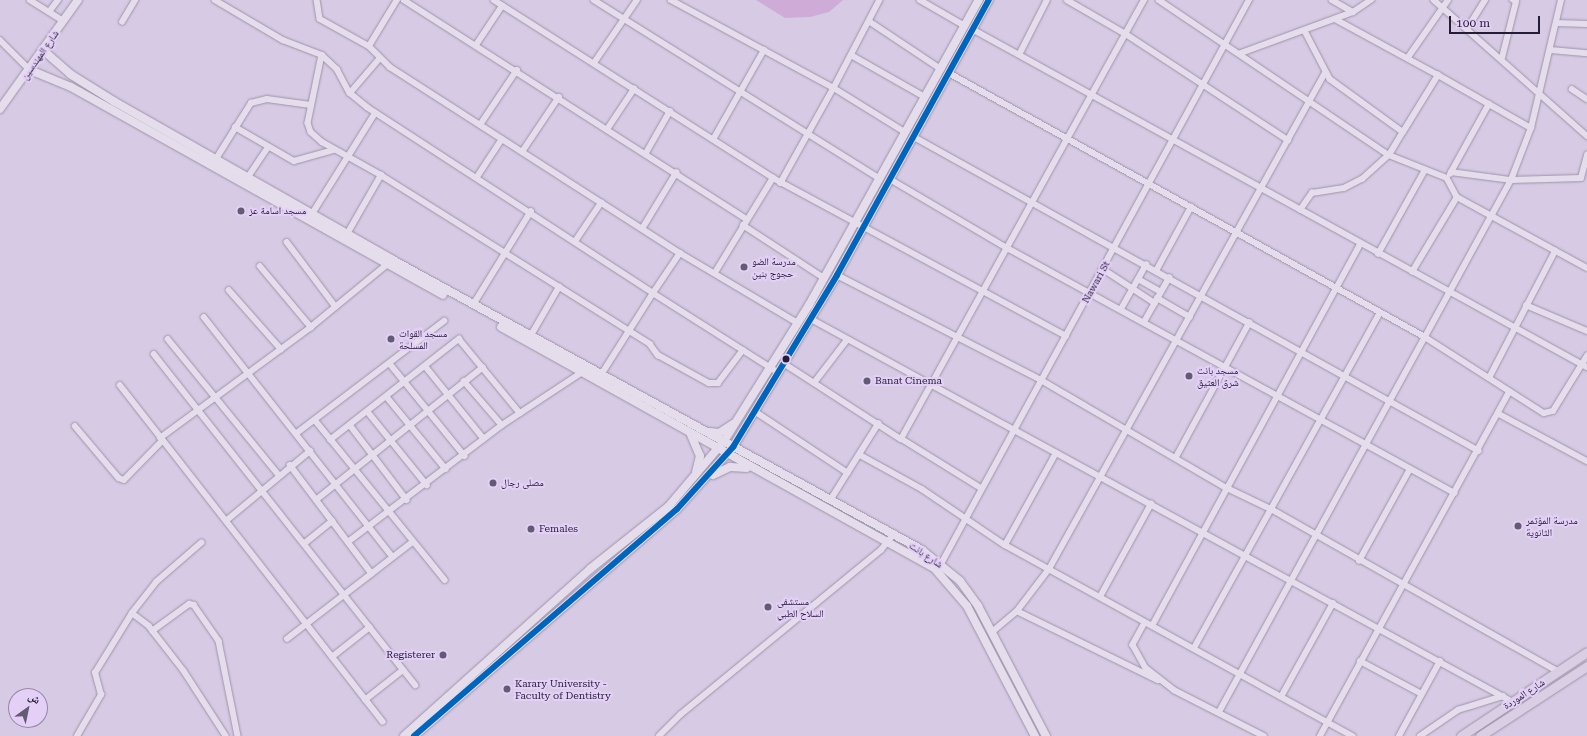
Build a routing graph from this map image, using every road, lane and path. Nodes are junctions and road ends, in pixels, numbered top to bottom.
1 (30, 0) edge
2 (58, 0) edge
3 (78, 0) edge
4 (135, 0) edge
5 (215, 0) edge
6 (317, 0) edge
7 (397, 0) edge
8 (404, 0) edge
9 (494, 0) edge
10 (594, 0) edge
11 (637, 0) edge
12 (671, 0) edge
13 (880, 0) edge
14 (979, 0) edge
15 (989, 0) edge
16 (1047, 0) edge
17 (1067, 0) edge
18 (1144, 0) edge
19 (1159, 0) edge
20 (1249, 0) edge
21 (1332, 0) edge
22 (1371, 0) edge
23 (1434, 0) edge
24 (1448, 0) edge
25 (1485, 0) edge
26 (1561, 0) edge
27 (923, 1) edge
28 (1516, 1) edge
29 (502, 6) junction
30 (1442, 7) junction
31 (49, 12) junction
32 (1353, 12) junction
33 (624, 19) junction
34 (1335, 19) junction
35 (63, 21) junction
36 (869, 21) junction
37 (122, 22) dead end
38 (1556, 23) junction
39 (1587, 24) edge
40 (969, 28) junction
41 (1467, 29) junction
42 (1305, 31) junction
43 (1126, 34) junction
44 (0, 40) edge
45 (1226, 43) junction
46 (476, 45) junction
47 (369, 46) junction
48 (764, 50) junction
49 (1551, 50) junction
50 (44, 51) junction
51 (1020, 53) junction
52 (1241, 53) junction
53 (1587, 53) edge
54 (322, 55) junction
55 (851, 55) junction
56 (1409, 56) junction
57 (380, 58) junction
58 (1502, 58) junction
59 (594, 63) junction
60 (941, 69) junction
61 (30, 70) junction
62 (517, 70) junction
63 (949, 73) junction
64 (1325, 73) junction
65 (1438, 75) junction
66 (1202, 86) junction
67 (834, 88) junction
68 (634, 89) junction
69 (1572, 89) dead end
70 (738, 92) junction
71 (350, 93) junction
72 (1093, 94) junction
73 (1542, 94) junction
74 (929, 96) junction
75 (559, 97) junction
76 (1311, 99) junction
77 (1587, 99) edge
78 (1489, 104) junction
79 (311, 105) junction
80 (0, 109) edge
81 (670, 111) junction
82 (375, 113) junction
83 (148, 125) junction
84 (480, 125) junction
85 (235, 127) junction
86 (608, 128) junction
87 (1531, 128) junction
88 (905, 132) junction
89 (1403, 132) junction
90 (810, 135) junction
91 (1587, 136) edge
92 (914, 137) junction
93 (714, 138) junction
94 (502, 139) junction
95 (1068, 140) junction
96 (1173, 140) junction
97 (1288, 140) junction
98 (268, 147) junction
99 (334, 150) junction
100 (522, 152) junction
101 (646, 153) junction
102 (1389, 155) junction
103 (1587, 155) edge
104 (348, 156) junction
105 (216, 159) junction
106 (1425, 170) junction
107 (1451, 172) junction
108 (233, 173) junction
109 (676, 173) junction
110 (381, 175) junction
111 (248, 177) junction
112 (477, 177) junction
113 (773, 178) junction
114 (1447, 178) junction
115 (880, 179) junction
116 (1584, 179) edge
117 (890, 180) junction
118 (1511, 180) junction
119 (781, 183) junction
120 (1148, 184) junction
121 (1260, 188) junction
122 (1457, 197) junction
123 (601, 203) junction
124 (1034, 204) junction
125 (1191, 208) junction
126 (1300, 210) junction
127 (531, 211) junction
128 (312, 214) junction
129 (1492, 216) junction
130 (747, 219) junction
131 (854, 224) junction
132 (744, 225) junction
133 (863, 226) junction
134 (642, 229) junction
135 (1236, 233) junction
136 (347, 234) junction
137 (576, 240) junction
138 (287, 242) dead end
139 (1360, 244) junction
140 (1114, 247) junction
141 (1009, 249) junction
142 (1554, 251) junction
143 (503, 253) junction
144 (680, 253) junction
145 (1378, 254) junction
146 (390, 262) junction
147 (1146, 265) junction
148 (260, 266) dead end
149 (1587, 268) edge
150 (1103, 269) junction
151 (716, 271) junction
152 (1156, 271) junction
153 (1412, 272) junction
154 (837, 275) junction
155 (824, 278) junction
156 (1169, 278) junction
157 (1138, 279) junction
158 (559, 287) junction
159 (1336, 288) junction
160 (229, 290) dead end
161 (1132, 290) junction
162 (984, 292) junction
163 (1090, 292) junction
164 (1160, 292) junction
165 (653, 293) junction
166 (1447, 293) junction
167 (1202, 297) junction
168 (1156, 300) junction
169 (473, 305) junction
170 (1526, 305) junction
171 (336, 307) junction
172 (1121, 309) junction
173 (1380, 312) junction
174 (204, 317) dead end
175 (1190, 317) junction
176 (811, 319) junction
177 (444, 321) dead end
178 (1144, 322) junction
179 (798, 323) junction
180 (1249, 323) junction
181 (311, 327) junction
182 (1516, 327) junction
183 (1587, 331) edge
184 (628, 332) junction
185 (1066, 336) junction
186 (530, 337) junction
187 (959, 337) junction
188 (1425, 338) junction
189 (168, 339) dead end
190 (847, 340) junction
191 (1177, 341) junction
192 (281, 349) junction
193 (743, 350) junction
194 (1300, 352) junction
195 (154, 354) dead end
196 (1587, 356) edge
197 (785, 364) junction
198 (391, 365) junction
199 (1585, 365) edge
200 (426, 367) junction
201 (483, 367) junction
202 (1226, 367) junction
203 (772, 369) junction
204 (584, 370) junction
205 (249, 372) junction
206 (779, 373) junction
207 (1344, 375) junction
208 (601, 376) junction
209 (1489, 378) junction
210 (1041, 380) junction
211 (464, 381) junction
212 (405, 383) junction
213 (814, 383) junction
214 (933, 383) junction
215 (120, 385) dead end
216 (1509, 392) junction
217 (447, 393) junction
218 (1276, 395) junction
219 (214, 396) junction
220 (387, 397) junction
221 (1389, 400) junction
222 (196, 408) junction
223 (427, 410) junction
224 (368, 412) junction
225 (756, 412) junction
226 (520, 413) junction
227 (1499, 414) junction
228 (1320, 419) junction
229 (315, 420) junction
230 (739, 420) junction
231 (878, 424) junction
232 (409, 425) junction
233 (502, 425) junction
234 (75, 426) dead end
235 (350, 426) junction
236 (695, 427) junction
237 (1015, 429) junction
238 (1128, 431) junction
239 (297, 433) junction
240 (690, 435) junction
241 (161, 439) junction
242 (484, 439) junction
243 (901, 439) junction
244 (330, 440) junction
245 (390, 440) junction
246 (724, 441) junction
247 (1364, 443) junction
248 (733, 447) junction
249 (717, 450) junction
250 (310, 451) junction
251 (1479, 451) junction
252 (1056, 453) junction
253 (373, 454) junction
254 (726, 455) junction
255 (860, 455) junction
256 (465, 456) junction
257 (1176, 457) junction
258 (1587, 461) edge
259 (290, 465) junction
260 (446, 469) junction
261 (1410, 469) junction
262 (754, 470) junction
263 (353, 471) junction
264 (848, 473) junction
265 (278, 474) junction
266 (1102, 477) junction
267 (707, 479) junction
268 (692, 482) junction
269 (336, 484) junction
270 (427, 485) junction
271 (1225, 487) junction
272 (263, 488) junction
273 (980, 488) junction
274 (1455, 493) junction
275 (831, 499) junction
276 (316, 500) junction
277 (407, 500) junction
278 (1151, 504) junction
279 (1271, 509) junction
280 (388, 512) junction
281 (963, 517) junction
282 (227, 520) junction
283 (332, 521) junction
284 (369, 525) junction
285 (1204, 531) junction
286 (1315, 534) junction
287 (891, 538) junction
288 (348, 542) junction
289 (201, 543) dead end
290 (305, 543) junction
291 (411, 543) junction
292 (1004, 544) junction
293 (392, 556) junction
294 (1246, 556) junction
295 (1359, 561) junction
296 (941, 564) junction
297 (1050, 569) junction
298 (372, 574) junction
299 (1290, 579) junction
300 (445, 580) dead end
301 (1402, 585) junction
302 (345, 595) junction
303 (1101, 595) junction
304 (1333, 603) junction
305 (1017, 611) junction
306 (132, 614) junction
307 (1145, 623) junction
308 (307, 625) junction
309 (1152, 626) junction
310 (370, 628) junction
311 (1378, 628) junction
312 (152, 631) junction
313 (992, 632) junction
314 (287, 639) dead end
315 (515, 644) junction
316 (1194, 648) junction
317 (1587, 652) edge
318 (332, 657) junction
319 (1360, 661) junction
320 (1440, 662) junction
321 (1587, 666) edge
322 (403, 670) junction
323 (1559, 672) junction
324 (1239, 673) junction
325 (1165, 684) junction
326 (415, 685) dead end
327 (1422, 694) junction
328 (1503, 696) junction
329 (1281, 697) junction
330 (365, 700) junction
331 (1513, 702) junction
332 (1219, 712) junction
333 (383, 722) dead end
334 (1328, 722) junction
335 (77, 736) edge
336 (226, 736) edge
337 (238, 736) edge
338 (404, 736) edge
339 (414, 736) edge
340 (659, 736) edge
341 (1035, 736) edge
342 (1046, 736) edge
343 (1264, 736) edge
344 (1320, 736) edge
345 (1353, 736) edge
346 (1399, 736) edge
347 (1420, 736) edge
348 (1461, 736) edge
349 (1480, 736) edge

1 - 31 street
2 - 31 street
3 - 35 main road, شارع المهندسين
4 - 37 street
5 - 54 street
6 - 47 street
7 - 47 street
8 - 46 street
9 - 29 street
10 - 33 street
11 - 33 street
12 - 48 street
13 - 36 street
14 - 40 main road
15 - 40 main road
16 - 51 street
17 - 43 street
18 - 43 street
19 - 45 street
20 - 45 street, Nawari St
21 - 32 street
22 - 32 street
23 - 30 street
24 - 30 street
25 - 41 street
26 - 38 street
27 - 40 street
28 - 58 street
29 - 46 street
29 - 59 street
30 - 41 street
30 - 56 street
31 - 35 street
32 - 34 street
33 - 59 street
33 - 70 street
34 - 42 street
34 - 56 street
35 - 50 main road, شارع المهندسين
36 - 55 street
36 - 60 street
38 - 39 street
38 - 49 street
40 - 51 street
40 - 60 main road
40 - 63 main road
41 - 58 street
42 - 52 street
42 - 64 street
43 - 66 street
43 - 72 street
44 - 61 street
45 - 52 street
45 - 66 street, Nawari St
46 - 62 street
47 - 57 street
48 - 67 street
48 - 70 street
49 - 53 street
49 - 73 street
50 - 61 main road, شارع المهندسين
50 - 83 main road
51 - 72 street
52 - 76 street
54 - 71 street
54 - 79 street
55 - 67 street
55 - 74 street
56 - 65 street
57 - 71 street
57 - 84 street
58 - 73 street
59 - 68 street
60 - 74 main road
61 - 80 main road, شارع المهندسين
61 - 83 main road
62 - 75 street
62 - 84 street
63 - 74 main road
63 - 95 street
64 - 76 street
64 - 89 street
65 - 78 street
65 - 89 street
66 - 96 street, Nawari St
66 - 97 street
67 - 88 street
67 - 90 street
68 - 81 street
68 - 86 street
69 - 77 street
70 - 90 street
70 - 93 street
71 - 82 street
72 - 95 street
72 - 96 street
73 - 87 street
73 - 91 street
74 - 88 main road
74 - 92 main road
75 - 86 street
75 - 100 street
76 - 97 street
76 - 102 street
78 - 87 street
78 - 107 street
79 - 85 street
79 - 99 street
81 - 93 street
81 - 101 street
82 - 104 street
82 - 112 street
83 - 105 main road
83 - 108 main road
84 - 94 street
85 - 98 street
85 - 105 street
86 - 101 street
87 - 118 street
88 - 115 main road
89 - 102 street
90 - 115 street
90 - 119 street
92 - 117 main road
92 - 124 street
93 - 113 street
94 - 100 street
94 - 112 street
95 - 120 street
95 - 124 street
96 - 120 street, Nawari St
96 - 121 street
97 - 121 street
98 - 99 street
98 - 111 street
99 - 104 street
100 - 123 street
101 - 109 street
102 - 106 street
102 - 126 street
103 - 116 street
104 - 110 street
104 - 128 street
105 - 108 main road
106 - 114 street
106 - 145 street
107 - 114 street
107 - 118 street
108 - 111 main road
108 - 146 main road
109 - 130 street
109 - 134 street
110 - 136 street
110 - 143 street
111 - 128 main road
112 - 127 street
113 - 119 street
113 - 130 street
114 - 122 street
115 - 131 main road
116 - 118 street
117 - 133 main road
117 - 141 street
118 - 129 street
119 - 131 street
120 - 125 street
120 - 140 street, Nawari St
121 - 126 street
121 - 135 street
122 - 129 street
122 - 153 street
123 - 134 street
123 - 137 street
124 - 140 street
124 - 141 street
125 - 135 street
125 - 152 street
126 - 139 street
127 - 137 street
127 - 143 street
128 - 136 main road
129 - 142 street
129 - 166 street
130 - 132 street
131 - 133 street
131 - 155 main road
132 - 151 street
132 - 155 street
133 - 154 main road
133 - 162 street
134 - 144 street
135 - 159 street
135 - 167 street
136 - 146 main road
137 - 165 street
138 - 171 street
139 - 145 street
139 - 159 street
140 - 147 street
140 - 150 street, Nawari St
141 - 162 street
141 - 163 street
142 - 149 street
142 - 170 street
143 - 158 street
143 - 169 street
144 - 151 street
144 - 165 street
145 - 153 street
146 - 169 main road
146 - 171 street
146 - 204 main road
147 - 152 street
147 - 157 street
148 - 181 street
150 - 161 street
150 - 163 street, Nawari St
151 - 179 street
152 - 156 street
153 - 166 street
154 - 176 main road
154 - 187 street
155 - 179 main road
156 - 164 street
156 - 167 street
157 - 161 street
157 - 164 street
158 - 184 street
158 - 186 street
159 - 173 street
159 - 194 street
160 - 192 street
161 - 168 street
161 - 172 street
162 - 185 street
162 - 187 street
163 - 172 street
163 - 185 street, Nawari St
164 - 168 street
165 - 184 street
165 - 193 street
166 - 182 street
166 - 188 street
167 - 175 street
167 - 180 street
168 - 175 street
168 - 178 street
169 - 186 main road
170 - 182 street
170 - 183 street
171 - 181 street
172 - 178 street
173 - 188 street
173 - 207 street
174 - 205 street
175 - 191 street
176 - 190 street
176 - 197 main road
177 - 198 street
178 - 191 street
179 - 203 main road
180 - 194 street
180 - 202 street
181 - 192 street
182 - 199 street
182 - 209 street
184 - 193 street
184 - 208 street
185 - 210 street, Nawari St
186 - 204 main road
187 - 210 street
187 - 214 street
188 - 209 street
188 - 221 street
189 - 219 street
190 - 213 street
190 - 214 street
191 - 202 street
191 - 238 street
192 - 205 street
193 - 203 street
194 - 207 street
194 - 218 street
195 - 222 street
196 - 199 street
197 - 206 main road
197 - 213 street
198 - 212 street
198 - 229 street
199 - 216 street
200 - 201 street
200 - 212 street
200 - 217 street
201 - 211 street
201 - 226 street
202 - 218 street
202 - 257 street
203 - 206 street
203 - 230 main road
204 - 208 main road
204 - 226 street
204 - 240 main road, شارع بانت
205 - 219 street
205 - 239 street
206 - 225 main road
207 - 221 street
207 - 228 street
208 - 236 main road
209 - 216 street
210 - 237 street, Nawari St
210 - 238 street
211 - 217 street
211 - 233 street
212 - 220 street
212 - 223 street
213 - 231 street
214 - 237 street
214 - 243 street
215 - 241 street
216 - 227 street
217 - 223 street
217 - 242 street
218 - 228 street
218 - 271 street
219 - 222 street
219 - 265 street
220 - 224 street
220 - 232 street
221 - 247 street
221 - 251 street
222 - 241 street
222 - 272 street
223 - 232 street
223 - 256 street
224 - 235 street
224 - 245 street
225 - 248 main road
225 - 264 street
226 - 233 street
227 - 251 street
227 - 258 street
228 - 247 street
228 - 279 street
229 - 239 street
229 - 244 street
230 - 236 main road
230 - 246 main road
231 - 243 street
231 - 255 street
232 - 245 street
232 - 260 street
233 - 242 street
234 - 241 street
235 - 244 street
235 - 253 street
236 - 246 main road, شارع بانت
237 - 252 street
237 - 273 street, Nawari St
238 - 257 street
238 - 266 street
239 - 250 street
240 - 249 main road, شارع بانت
240 - 268 main road
241 - 282 street
242 - 256 street
243 - 273 street
244 - 263 street
245 - 253 street
245 - 270 street
246 - 248 main road, شارع بانت
246 - 249 main road
247 - 261 street
247 - 286 street
248 - 254 main road
248 - 275 main road, شارع بانت
249 - 254 main road, شارع بانت
249 - 268 main road
250 - 259 street
250 - 269 street
251 - 274 street
252 - 266 street
252 - 292 street
253 - 263 street
253 - 277 street
254 - 262 main road, شارع بانت
254 - 267 main road
255 - 264 street
255 - 281 street
256 - 260 street
257 - 271 street
259 - 265 street
259 - 276 street
260 - 270 street
261 - 274 street
261 - 295 street
262 - 267 main road
262 - 287 main road, شارع بانت
263 - 269 street
263 - 280 street
264 - 275 street
265 - 272 street
266 - 278 street
266 - 297 street
267 - 315 main road
268 - 315 main road
269 - 276 street
269 - 284 street
270 - 277 street
271 - 279 street
271 - 285 street
272 - 282 street
272 - 290 street
273 - 281 street, Nawari St
274 - 301 street
275 - 287 main road, شارع بانت
276 - 283 street
277 - 280 street
278 - 285 street
278 - 303 street
279 - 286 street
279 - 294 street
280 - 284 street
280 - 291 street
281 - 292 street
281 - 296 street, Nawari St
282 - 308 street
283 - 288 street
283 - 290 street
284 - 288 street
284 - 293 street
285 - 294 street
285 - 309 street
286 - 295 street
286 - 299 street
287 - 296 main road, شارع بانت
287 - 340 street
287 - 341 main road, شارع بانت
288 - 298 street
289 - 306 street
290 - 302 street
291 - 293 street
291 - 300 street
292 - 297 street
293 - 298 street
294 - 299 street
294 - 316 street
295 - 301 street
296 - 313 main road, شارع بانت
297 - 303 street
297 - 305 street
298 - 302 street
299 - 304 street
299 - 324 street
301 - 311 street
301 - 323 street
302 - 308 street
302 - 310 street
303 - 307 street
304 - 311 street
304 - 329 street
305 - 313 street
305 - 325 street
306 - 312 street
306 - 335 street
307 - 309 street
307 - 325 street
308 - 314 street
308 - 318 street
309 - 316 street
310 - 318 street
310 - 322 street
311 - 319 street
311 - 320 street
312 - 336 street
312 - 337 street
313 - 342 main road, شارع بانت
315 - 338 main road
315 - 339 main road
316 - 324 street
317 - 323 main road, شارع الموردة
318 - 330 street
319 - 327 street
319 - 334 street
320 - 327 street
320 - 328 street
321 - 349 main road, شارع الموردة
322 - 326 street
322 - 330 street
323 - 331 main road, شارع الموردة
324 - 329 street
324 - 332 street
325 - 332 street
327 - 346 street
328 - 331 street
328 - 347 street
329 - 334 street
330 - 333 street
331 - 348 main road, شارع الموردة
332 - 343 street
334 - 344 street
334 - 345 street

